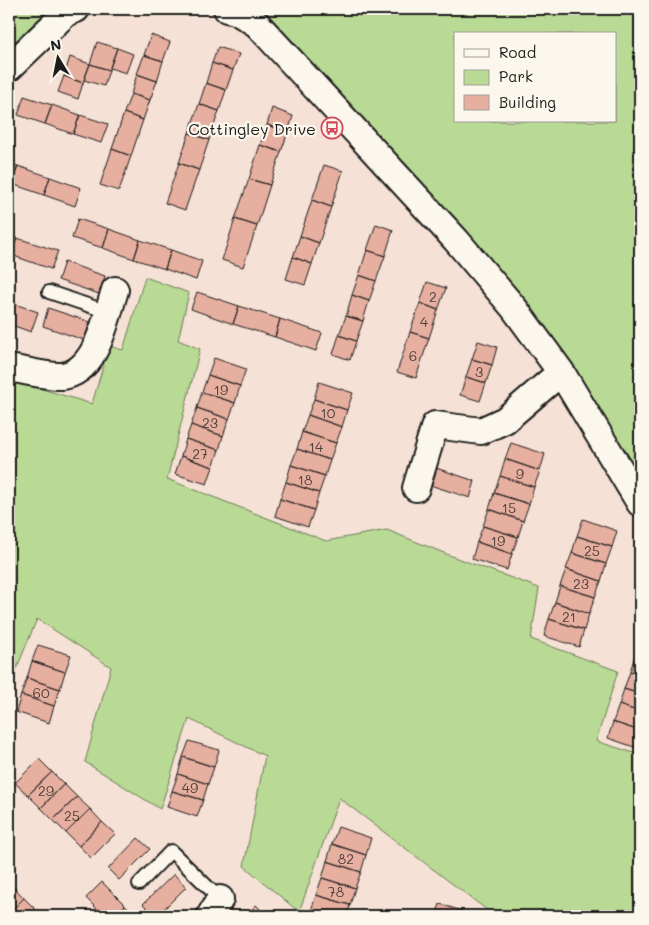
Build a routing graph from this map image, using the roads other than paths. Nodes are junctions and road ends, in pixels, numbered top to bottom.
1 (76, 9) edge
2 (227, 9) edge
3 (9, 68) edge
4 (49, 292) dead end
5 (111, 301) joint
6 (9, 368) edge
7 (561, 372) junction
8 (416, 488) dead end
9 (640, 503) edge
10 (139, 884) dead end
11 (215, 908) edge

1 - 3 street
2 - 7 street
4 - 5 lane
5 - 6 street
7 - 8 street
7 - 9 street
10 - 11 lane

